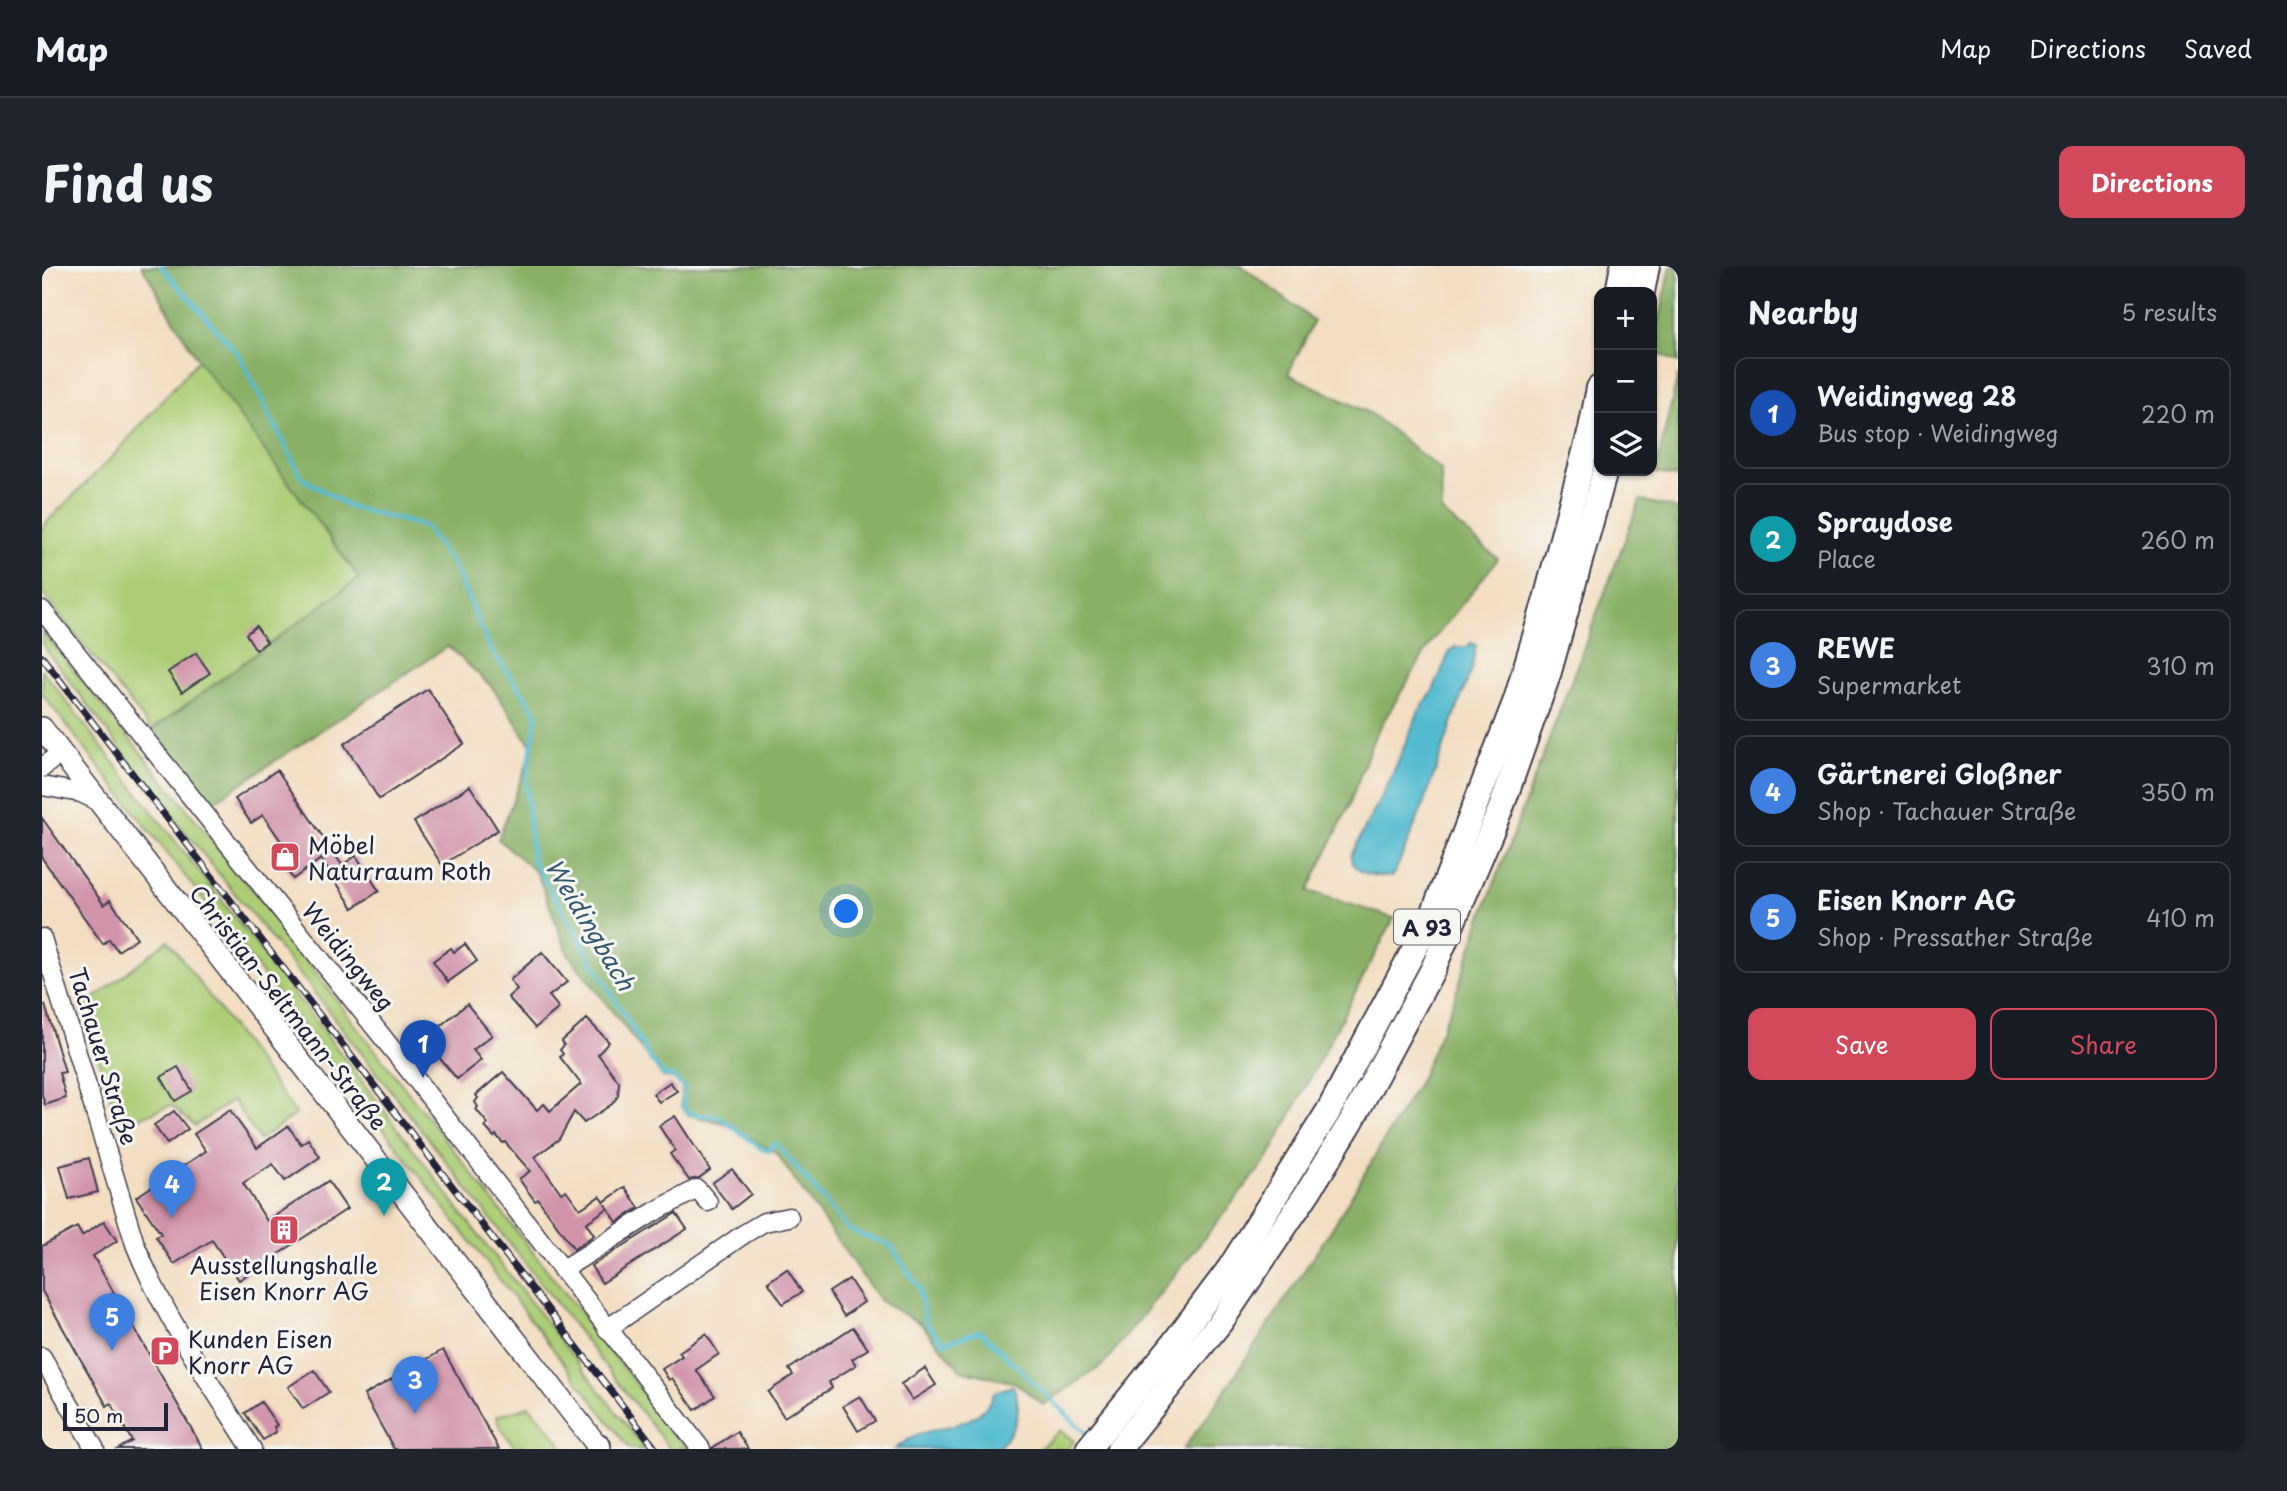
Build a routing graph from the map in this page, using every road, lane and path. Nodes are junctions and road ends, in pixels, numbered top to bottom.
1 (1623, 266) edge
2 (1647, 266) edge
3 (1619, 287) edge
4 (1643, 287) edge
5 (1594, 408) edge
6 (1604, 476) edge
7 (42, 610) edge
8 (42, 728) edge
9 (61, 753) junction
10 (42, 768) edge
11 (42, 786) edge
12 (96, 800) junction
13 (42, 938) edge
14 (708, 1202) dead end
15 (789, 1217) dead end
16 (562, 1270) junction
17 (607, 1329) junction
18 (42, 1357) edge
19 (88, 1447) edge
20 (599, 1448) edge
21 (251, 1449) edge
22 (701, 1449) edge
23 (1088, 1449) edge
24 (1119, 1449) edge

1 - 3 highway
2 - 4 highway
5 - 23 highway, A 93
6 - 24 highway, A 93
7 - 16 street, Weidingweg
8 - 9 main road, Christian-Seltmann-Straße
9 - 10 street
9 - 12 main road, Christian-Seltmann-Straße
11 - 12 street
12 - 20 main road, Christian-Seltmann-Straße
13 - 21 street, Tachauer Straße
14 - 16 street
15 - 17 street
16 - 17 street, Weidingweg
17 - 22 street, Weidingweg
18 - 19 street

